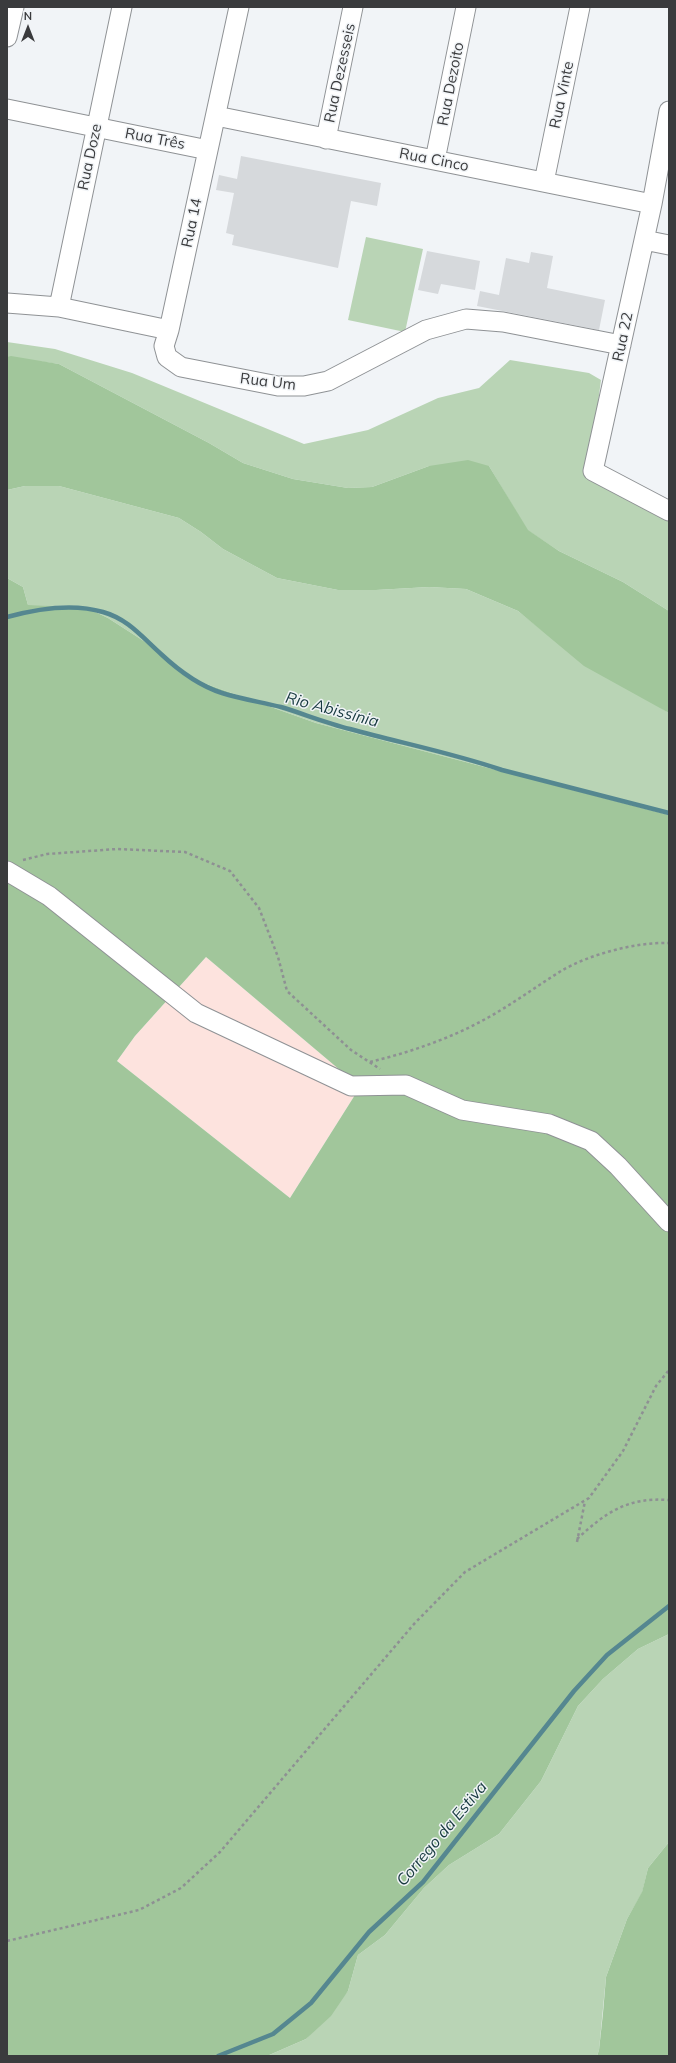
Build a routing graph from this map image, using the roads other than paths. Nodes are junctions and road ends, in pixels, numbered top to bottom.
1 (14, 7) edge
2 (122, 7) edge
3 (239, 7) edge
4 (353, 7) edge
5 (466, 7) edge
6 (580, 7) edge
7 (7, 37) edge
8 (7, 109) edge
9 (669, 111) edge
10 (216, 116) junction
11 (97, 127) junction
12 (326, 139) junction
13 (208, 150) junction
14 (435, 160) junction
15 (544, 182) junction
16 (652, 204) junction
17 (644, 240) junction
18 (669, 245) edge
19 (7, 303) edge
20 (59, 307) junction
21 (169, 330) junction
22 (621, 345) junction
23 (669, 511) edge
24 (14, 866) edge
25 (669, 1222) edge

1 - 7 street
2 - 11 street, Rua Doze
3 - 10 street, Rua 14
4 - 12 street, Rua Dezesseis
5 - 14 street, Rua Dezoito
6 - 15 street, Rua Vinte
8 - 11 street, Rua Três
9 - 16 street, Rua 22
10 - 12 street, Rua Cinco
10 - 13 street, Rua 14
11 - 13 street, Rua Três
11 - 20 street, Rua Doze
12 - 14 street, Rua Cinco
13 - 21 street, Rua 14
14 - 15 street, Rua Cinco
15 - 16 street, Rua Cinco
16 - 17 street, Rua 22
17 - 18 street
17 - 22 street, Rua 22
19 - 20 street
20 - 21 street
21 - 22 street, Rua Um
22 - 23 street, Rua 22
24 - 25 street

